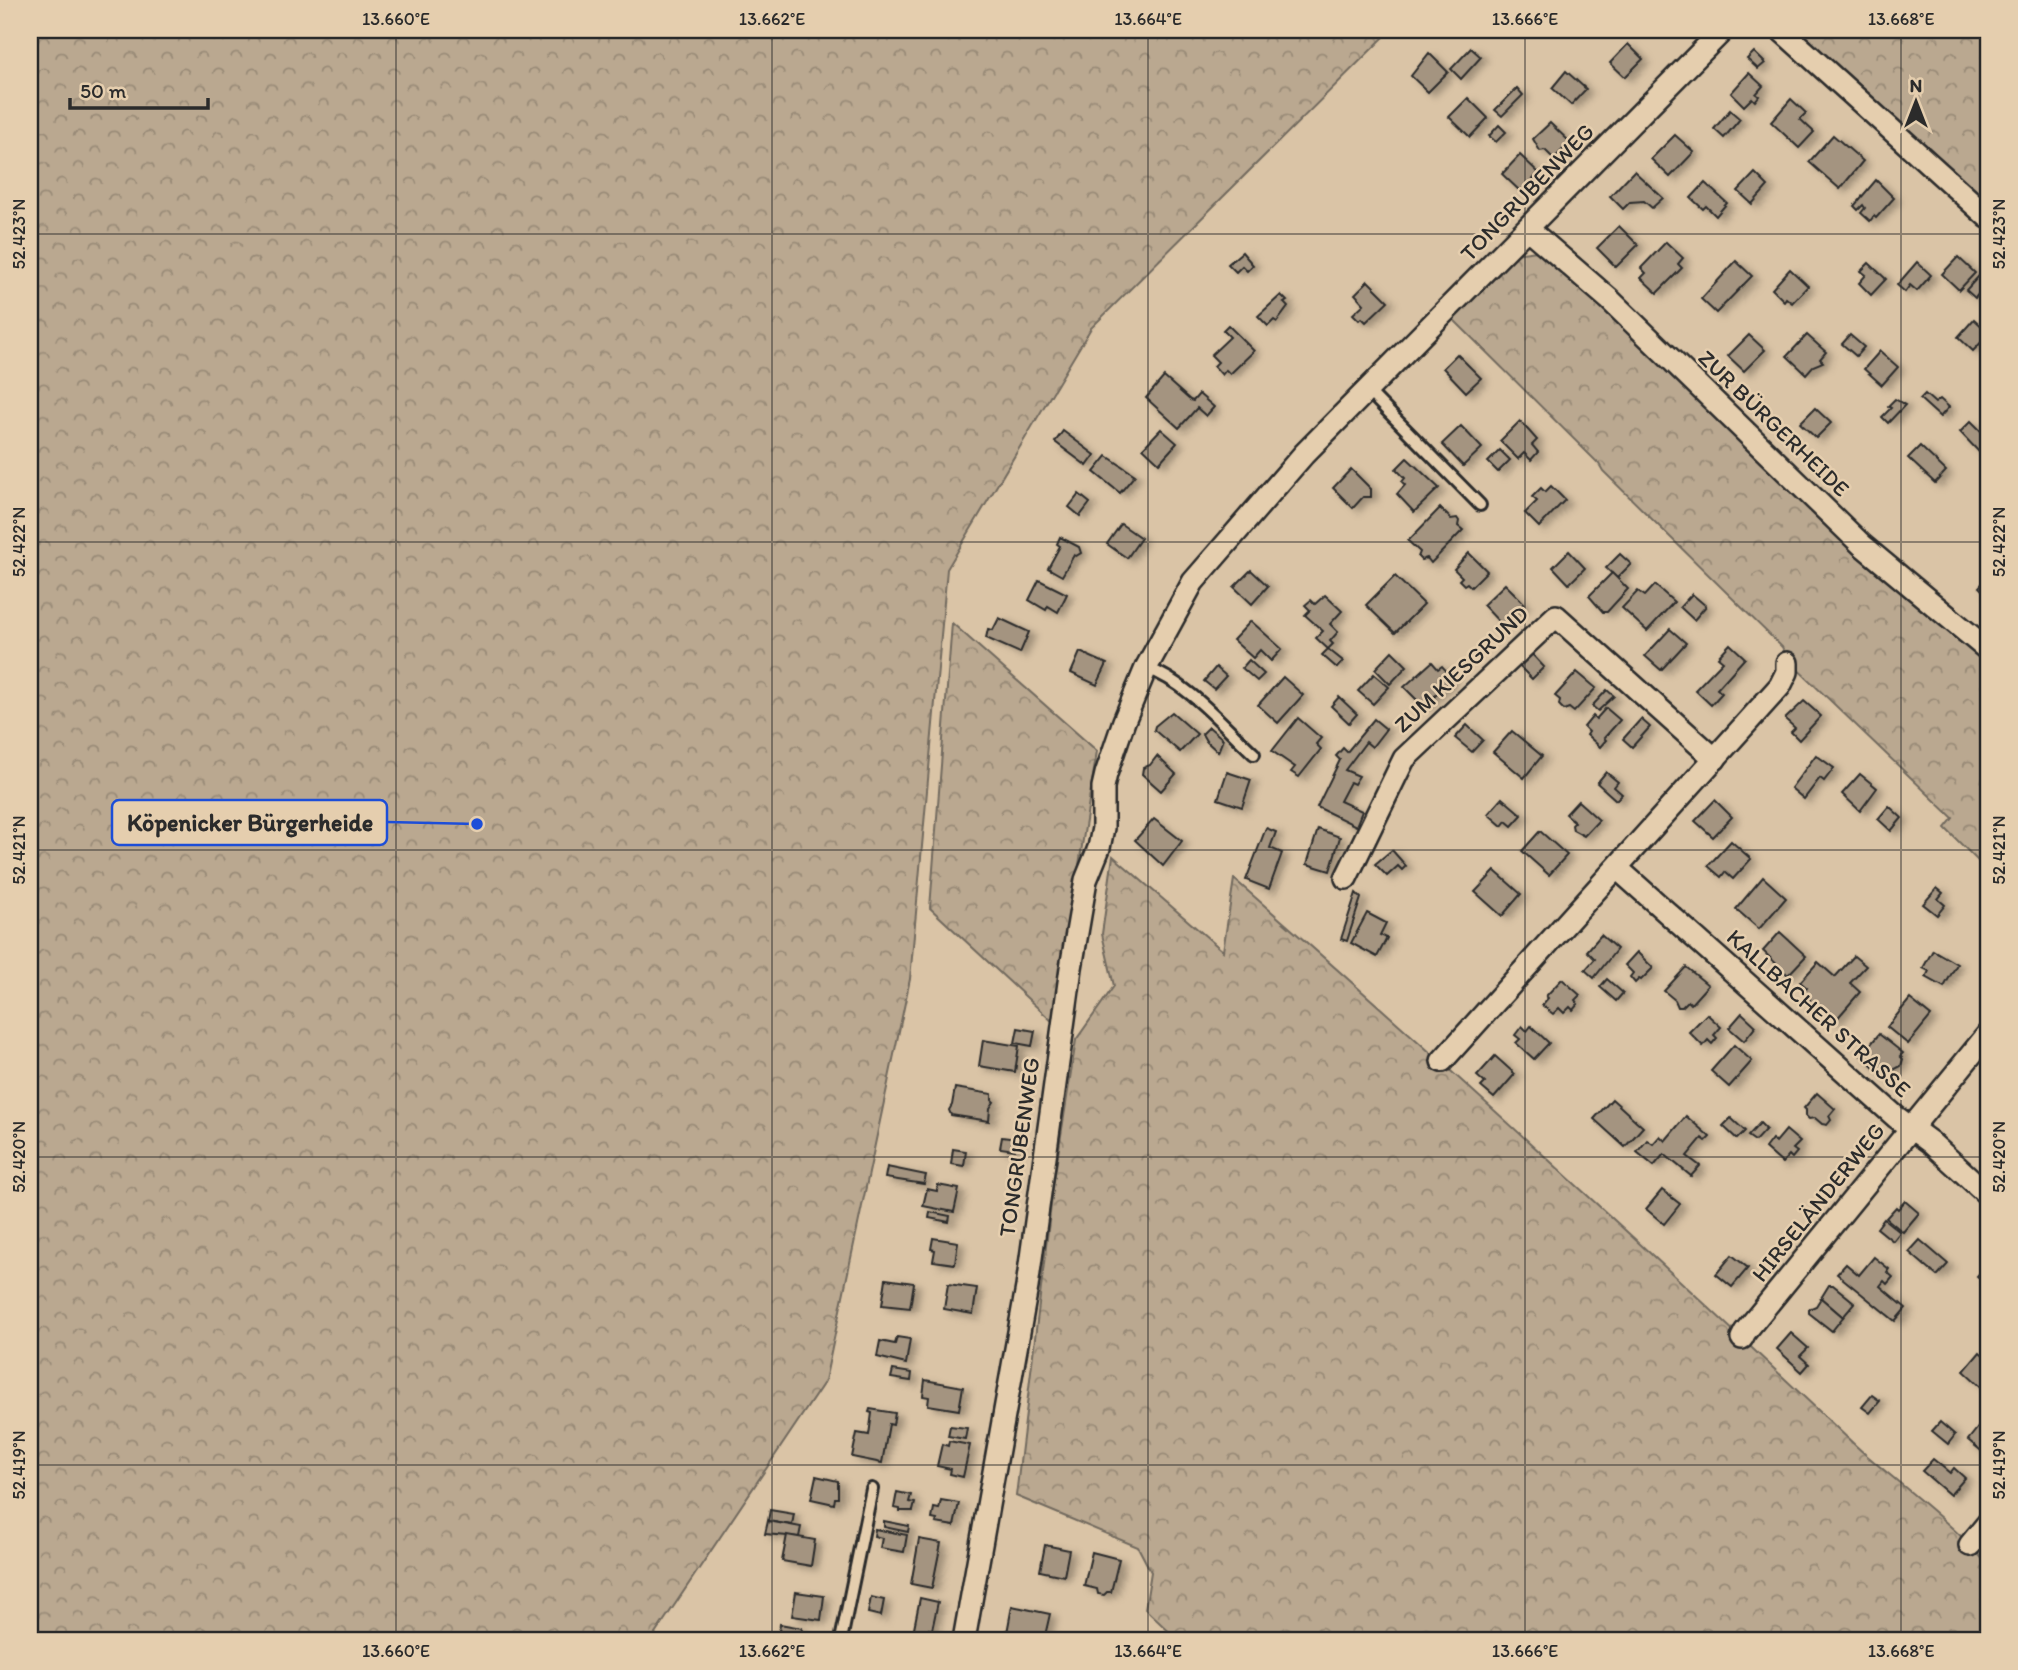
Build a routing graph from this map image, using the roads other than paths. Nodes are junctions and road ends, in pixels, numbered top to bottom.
1 (1723, 30) edge
2 (1782, 30) edge
3 (1988, 217) edge
4 (1528, 229) junction
5 (1368, 391) junction
6 (1480, 505) dead end
7 (1988, 650) edge
8 (1787, 663) dead end
9 (1146, 667) junction
10 (1254, 754) dead end
11 (1715, 759) junction
12 (1617, 868) junction
13 (1346, 878) dead end
14 (1988, 1034) edge
15 (1441, 1061) dead end
16 (1912, 1128) junction
17 (1988, 1195) edge
18 (1742, 1338) dead end
19 (872, 1489) dead end
20 (1988, 1523) edge
21 (1970, 1545) dead end
22 (841, 1640) edge
23 (964, 1640) edge

1 - 4 street, TONGRUBENWEG
2 - 3 street
4 - 5 street, TONGRUBENWEG
4 - 7 street, ZUR BÜRGERHEIDE
5 - 6 lane
5 - 9 street, TONGRUBENWEG
8 - 11 street
9 - 10 lane
9 - 23 street, TONGRUBENWEG
11 - 12 street
11 - 13 street, ZUM KIESGRUND
12 - 15 street
12 - 16 street, KALLBACHER STRASSE
14 - 16 street, HIRSELÄNDERWEG
16 - 17 street, KALLBACHER STRASSE
16 - 18 street, HIRSELÄNDERWEG
19 - 22 lane
20 - 21 street

